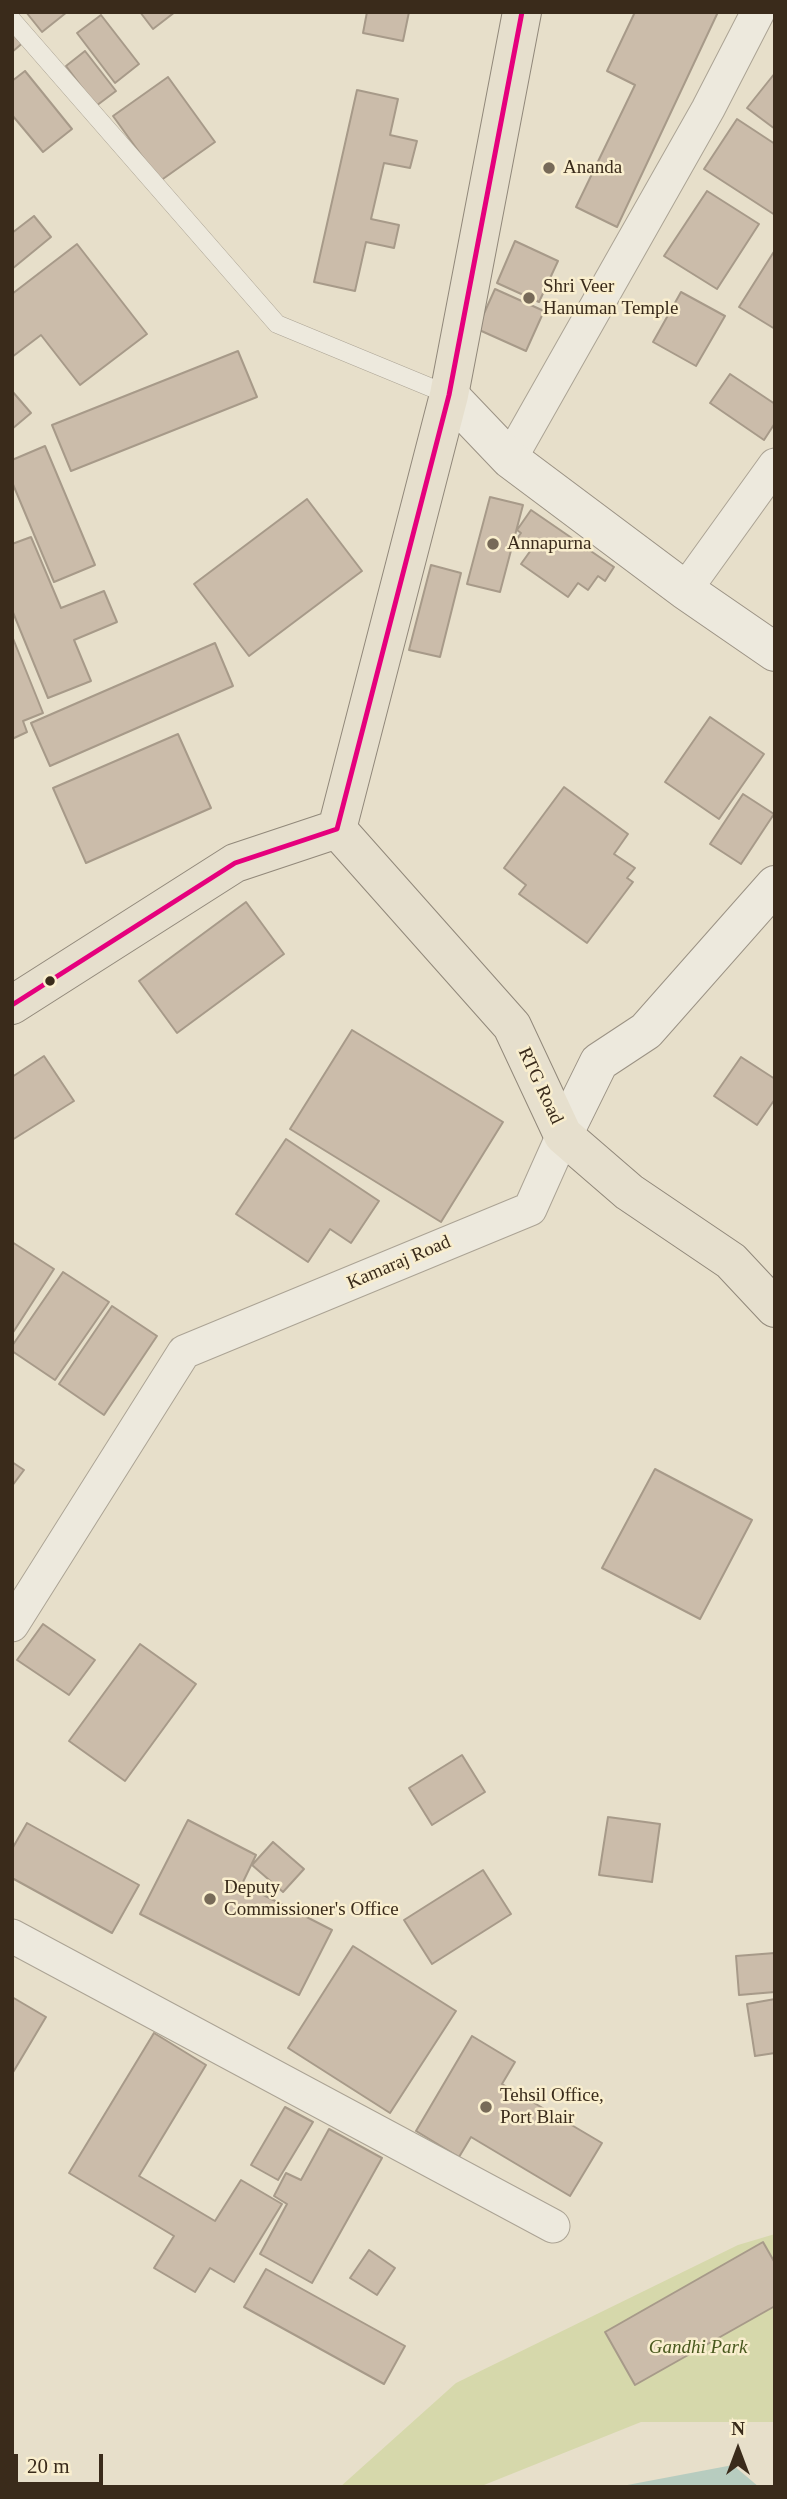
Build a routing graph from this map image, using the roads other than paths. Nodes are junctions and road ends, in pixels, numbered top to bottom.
1 (522, 12) edge
2 (758, 12) edge
3 (12, 20) edge
4 (449, 395) junction
5 (510, 459) junction
6 (775, 465) edge
7 (685, 590) junction
8 (775, 652) edge
9 (337, 829) junction
10 (775, 885) edge
11 (12, 1005) edge
12 (563, 1135) junction
13 (775, 1308) edge
14 (12, 1625) edge
15 (12, 1936) edge
16 (553, 2226) dead end

1 - 4 main road
2 - 5 street
3 - 4 lane
4 - 5 street
4 - 9 main road
5 - 7 street
6 - 7 street
7 - 8 street
9 - 11 main road
9 - 12 main road, RTG Road
10 - 12 street, Kamaraj Road
12 - 13 main road, RTG Road
12 - 14 street, Kamaraj Road
15 - 16 street

